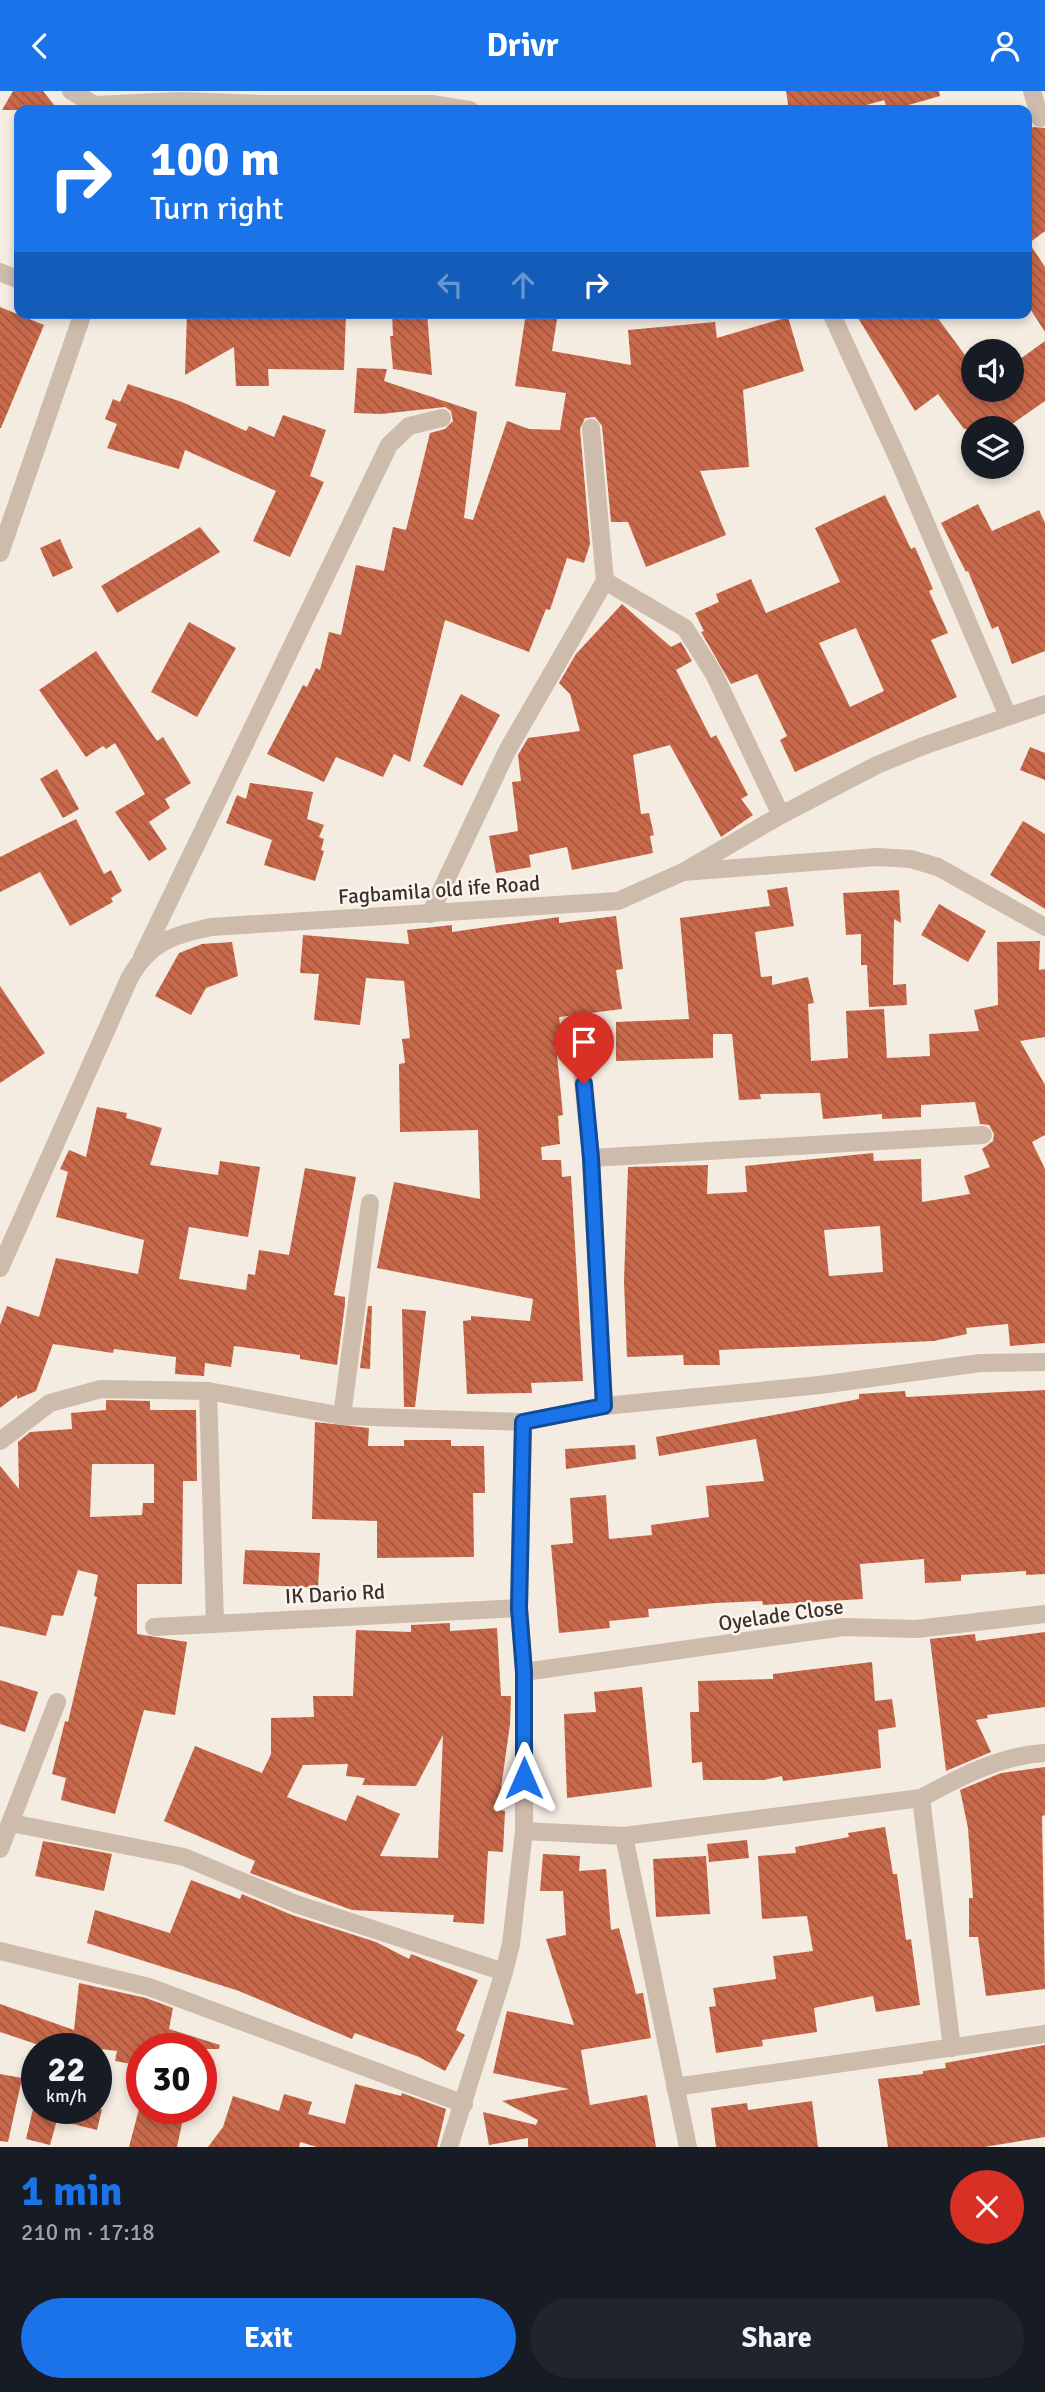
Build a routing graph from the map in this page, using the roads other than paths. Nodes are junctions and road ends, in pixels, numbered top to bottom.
1 (71, 91) edge
2 (1032, 91) edge
3 (244, 97) edge
4 (432, 97) edge
5 (91, 105) edge
6 (122, 105) edge
7 (260, 105) edge
8 (298, 105) edge
9 (455, 105) edge
10 (1037, 118) edge
11 (82, 319) edge
12 (834, 319) edge
13 (442, 418) dead end
14 (590, 428) dead end
15 (0, 553) edge
16 (605, 581) junction
17 (1045, 704) edge
18 (1008, 716) junction
19 (781, 815) junction
20 (683, 872) junction
21 (430, 914) junction
22 (1045, 927) edge
23 (142, 957) junction
24 (581, 1060) dead end
25 (983, 1135) dead end
26 (591, 1158) junction
27 (370, 1203) dead end
28 (0, 1268) edge
29 (1045, 1362) edge
30 (208, 1391) junction
31 (604, 1406) junction
32 (342, 1416) junction
33 (523, 1422) junction
34 (0, 1441) edge
35 (519, 1608) junction
36 (1045, 1614) edge
37 (215, 1622) junction
38 (154, 1627) dead end
39 (524, 1672) junction
40 (57, 1702) dead end
41 (1045, 1753) edge
42 (921, 1798) junction
43 (11, 1823) junction
44 (524, 1831) junction
45 (624, 1836) junction
46 (0, 1849) edge
47 (0, 1951) edge
48 (504, 1972) junction
49 (1045, 2034) edge
50 (952, 2047) junction
51 (675, 2087) junction
52 (464, 2104) junction
53 (449, 2147) edge
54 (688, 2147) edge

1 - 5 street
2 - 10 street
3 - 6 street
3 - 7 street
4 - 8 street
4 - 9 street
11 - 15 street
12 - 18 street
13 - 23 street
14 - 16 street
16 - 19 street
16 - 21 street
17 - 18 street, Fagbamila old ife Road
18 - 19 street, Fagbamila old ife Road
19 - 20 street, Fagbamila old ife Road
20 - 21 street, Fagbamila old ife Road
20 - 22 street
21 - 23 street, Fagbamila old ife Road
23 - 28 street
24 - 26 street
25 - 26 street
26 - 31 street
27 - 32 street
29 - 31 street
30 - 32 street
30 - 34 street
30 - 37 street
31 - 33 street
32 - 33 street
33 - 35 street
35 - 37 street, IK Dario Rd
35 - 39 street
36 - 39 street, Oyelade Close
37 - 38 street, IK Dario Rd
39 - 44 street
40 - 43 street
41 - 42 street
42 - 45 street
42 - 50 street
43 - 46 street
43 - 48 street
44 - 45 street
44 - 48 street
45 - 51 street
47 - 52 street
48 - 52 street
49 - 50 street
50 - 51 street
51 - 54 street
52 - 53 street

